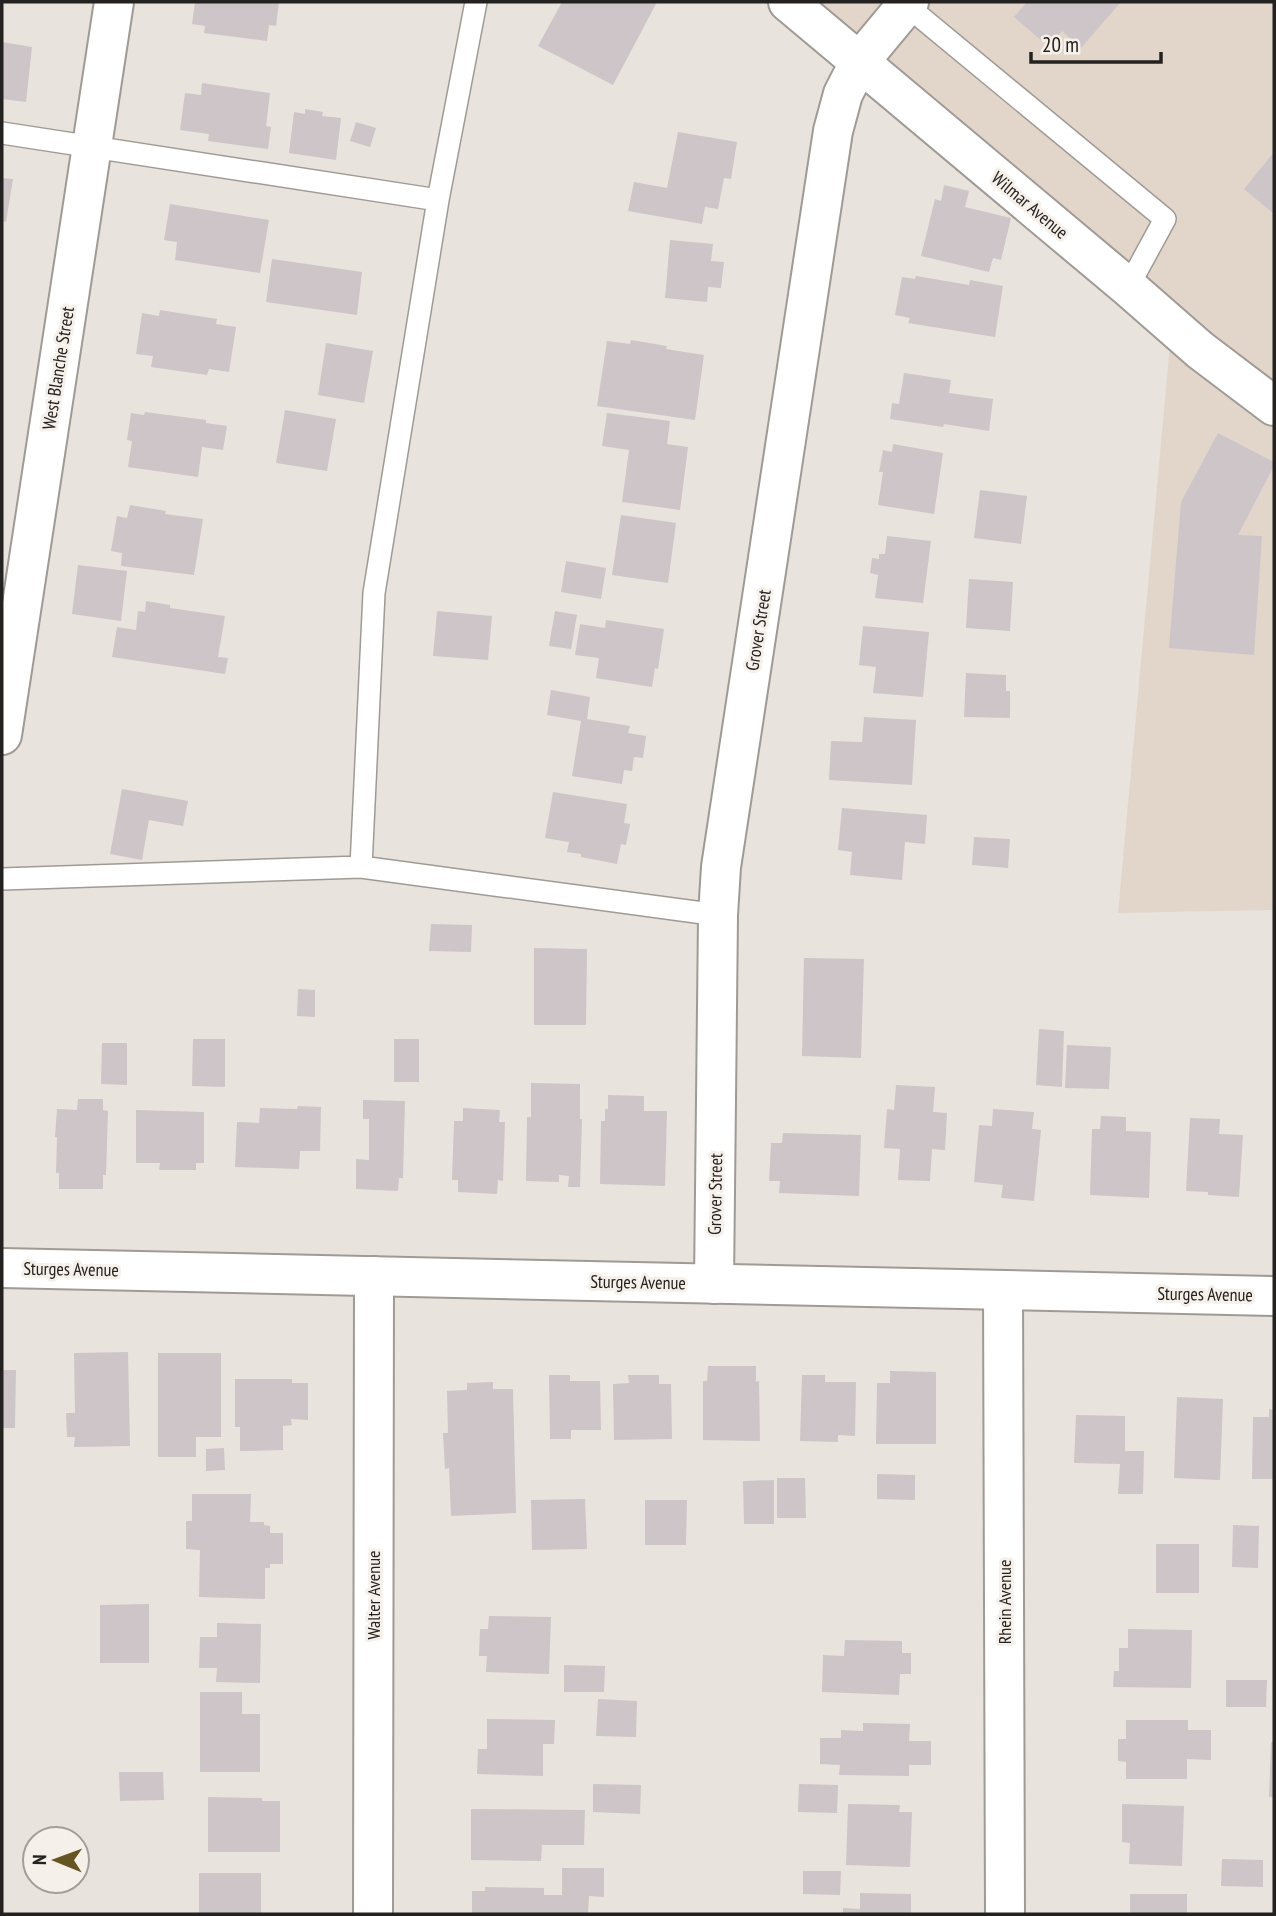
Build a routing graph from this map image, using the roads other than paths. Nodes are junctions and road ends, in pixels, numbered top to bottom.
1 (114, 2) edge
2 (476, 2) edge
3 (788, 2) edge
4 (908, 3) edge
5 (860, 61) junction
6 (2, 133) edge
7 (91, 147) junction
8 (438, 200) junction
9 (1128, 287) junction
10 (1274, 406) edge
11 (2, 735) edge
12 (361, 867) junction
13 (2, 879) edge
14 (718, 915) junction
15 (2, 1268) edge
16 (374, 1276) junction
17 (714, 1284) junction
18 (1003, 1290) junction
19 (1274, 1296) edge
20 (373, 1914) edge
21 (1005, 1914) edge

1 - 7 street, West Blanche Street
2 - 8 lane
3 - 5 street, Wilmar Avenue
4 - 5 street, Grover Street
4 - 9 lane
5 - 9 street, Wilmar Avenue
5 - 14 street, Grover Street
6 - 7 lane
7 - 8 lane
7 - 11 street, West Blanche Street
8 - 12 lane
9 - 10 street, Wilmar Avenue
12 - 13 lane
12 - 14 lane
14 - 17 street, Grover Street
15 - 16 street, Sturges Avenue
16 - 17 street, Sturges Avenue
16 - 20 street, Walter Avenue
17 - 18 street, Sturges Avenue
18 - 19 street, Sturges Avenue
18 - 21 street, Rhein Avenue

